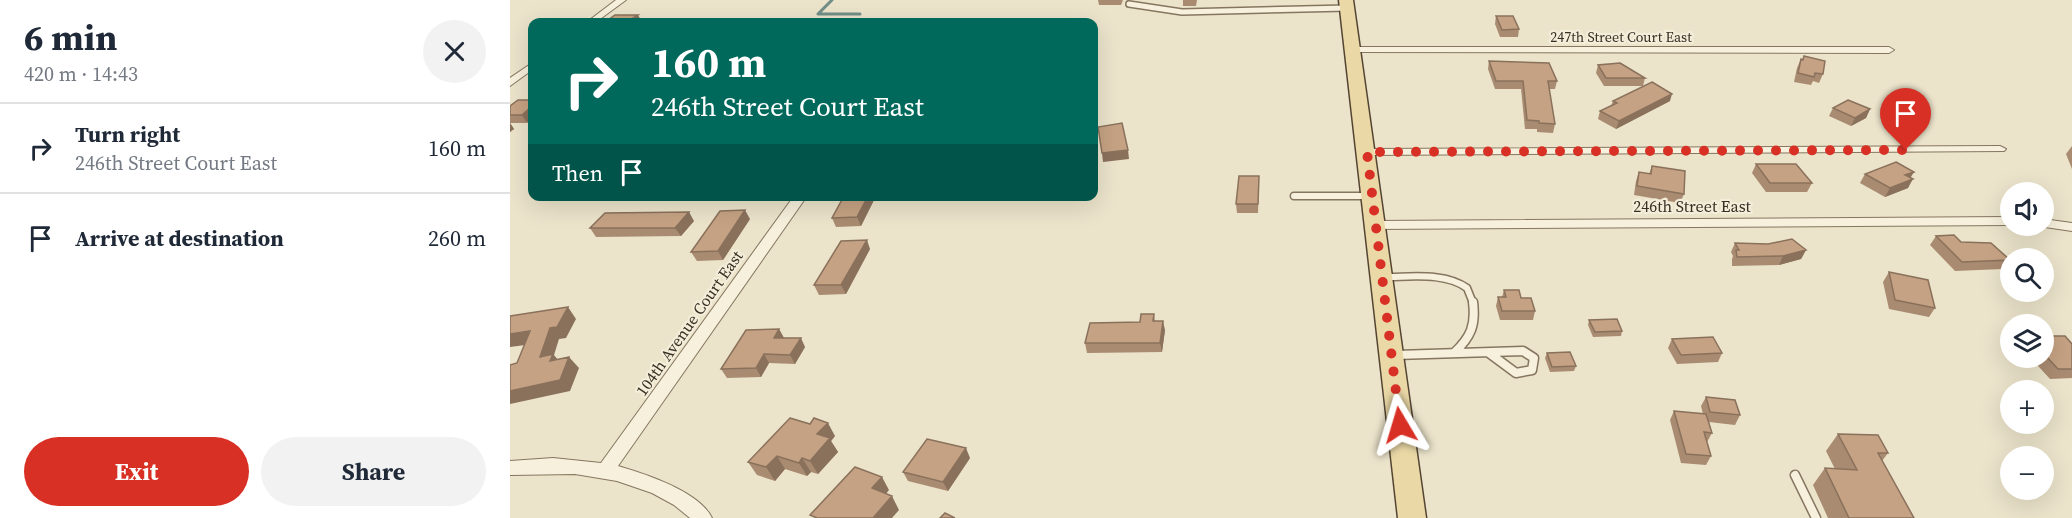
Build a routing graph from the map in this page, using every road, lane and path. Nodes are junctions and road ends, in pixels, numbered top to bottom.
1 (622, 0) edge
2 (1129, 4) dead end
3 (1347, 4) edge
4 (597, 18) edge
5 (1353, 50) junction
6 (1889, 50) dead end
7 (528, 69) edge
8 (510, 83) edge
9 (2000, 149) dead end
10 (1367, 152) junction
11 (1294, 196) dead end
12 (1371, 196) junction
13 (797, 201) edge
14 (2000, 221) edge
15 (1374, 225) junction
16 (2054, 225) edge
17 (2072, 227) edge
18 (1381, 277) junction
19 (1454, 353) junction
20 (1489, 353) junction
21 (1391, 355) junction
22 (510, 468) edge
23 (606, 470) junction
24 (1795, 475) dead end
25 (703, 518) edge
26 (1412, 518) edge
27 (1816, 518) edge

1 - 4 street
2 - 3 lane
3 - 5 main road
5 - 6 street, 247th Street Court East
5 - 10 main road
7 - 8 street
9 - 10 street
10 - 12 main road
11 - 12 lane
12 - 15 main road
13 - 23 street, 104th Avenue Court East
14 - 15 street, 246th Street East
15 - 18 main road
16 - 17 street
18 - 19 lane
18 - 21 main road
19 - 20 lane
19 - 21 lane
20 - 20 lane
21 - 26 main road
22 - 23 street
23 - 25 street
24 - 27 lane

